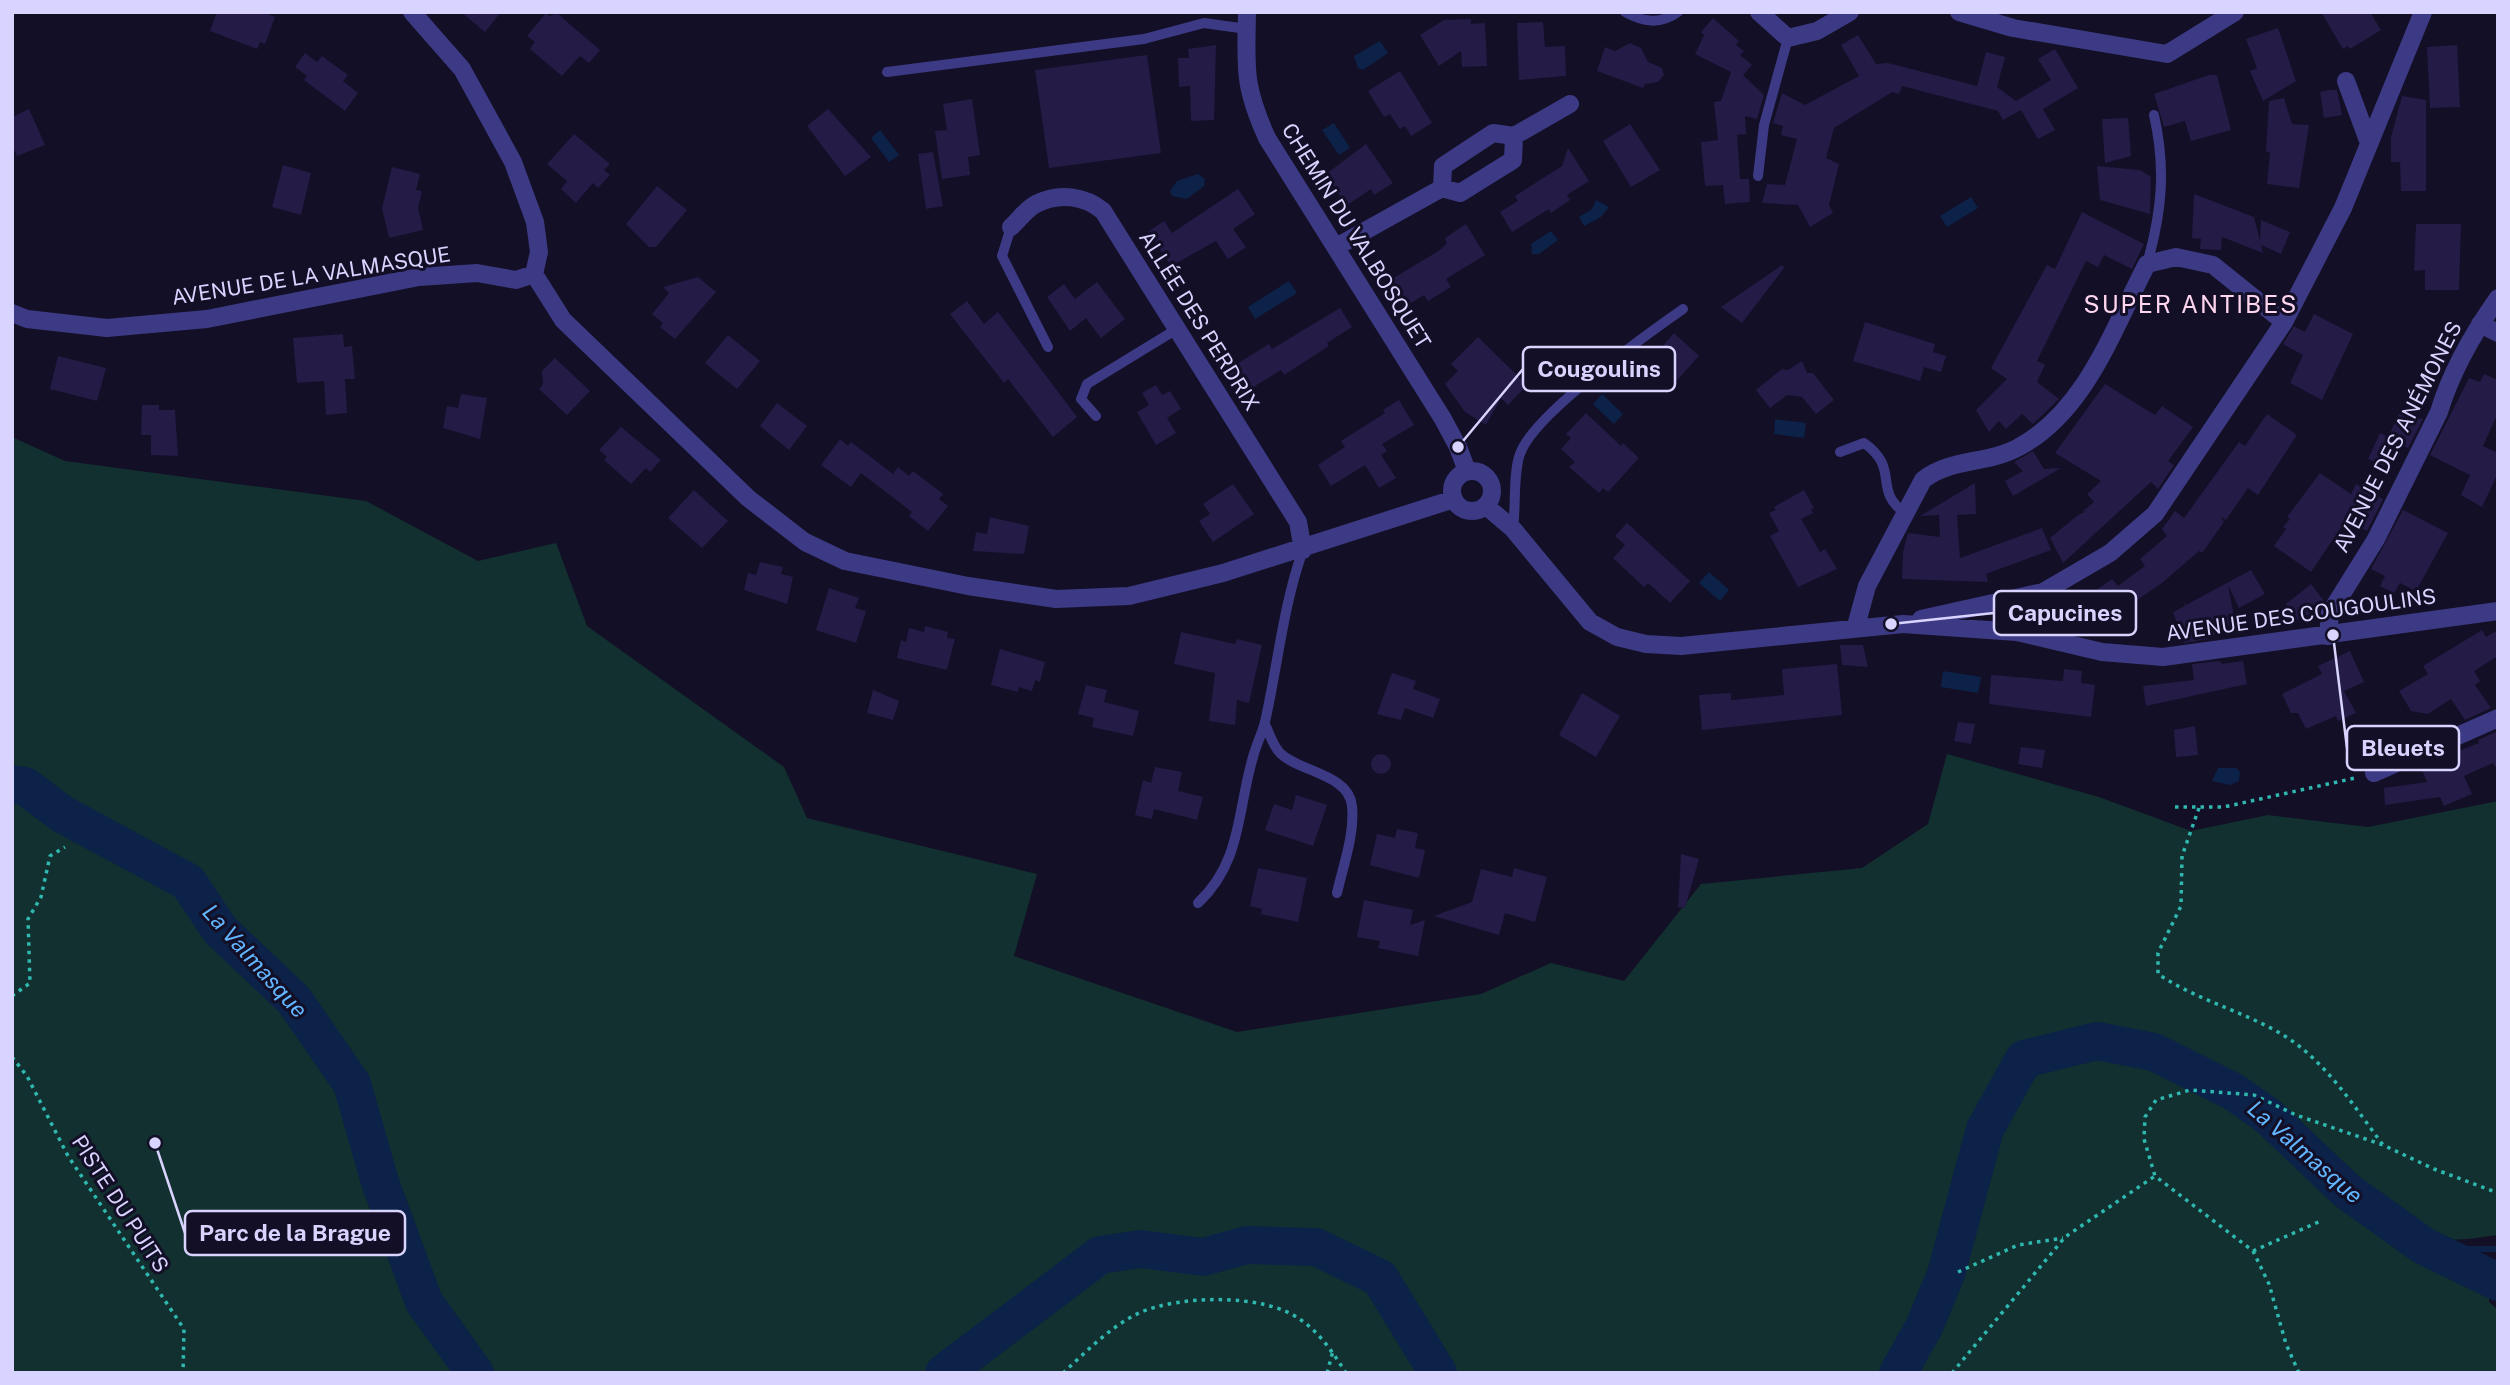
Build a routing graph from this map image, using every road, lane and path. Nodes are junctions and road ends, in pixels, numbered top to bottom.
1 (412, 12) edge
2 (1625, 12) edge
3 (1678, 12) edge
4 (1759, 12) edge
5 (1850, 12) edge
6 (1959, 12) edge
7 (2235, 12) edge
8 (2423, 12) edge
9 (1247, 21) edge
10 (1788, 38) junction
11 (887, 72) dead end
12 (2346, 81) dead end
13 (1570, 104) dead end
14 (2154, 115) dead end
15 (1514, 136) junction
16 (2369, 144) junction
17 (1758, 176) dead end
18 (1442, 188) junction
19 (1011, 227) joint
20 (1336, 247) junction
21 (2147, 264) junction
22 (534, 274) junction
23 (2498, 298) edge
24 (1683, 309) dead end
25 (12, 313) edge
26 (2284, 322) junction
27 (2480, 324) junction
28 (1177, 329) junction
29 (2498, 333) edge
30 (1048, 347) dead end
31 (1096, 416) dead end
32 (1840, 452) dead end
33 (1467, 471) junction
34 (1454, 499) junction
35 (1486, 506) junction
36 (1905, 513) junction
37 (1513, 528) junction
38 (1303, 550) junction
39 (2498, 611) edge
40 (1962, 619) junction
41 (1856, 626) junction
42 (2328, 636) junction
43 (2498, 718) edge
44 (1265, 724) junction
45 (2374, 773) joint
46 (2175, 807) dead end
47 (2199, 808) junction
48 (65, 847) dead end
49 (1337, 893) dead end
50 (1198, 904) dead end
51 (12, 996) edge
52 (12, 1057) edge
53 (2383, 1145) junction
54 (2155, 1176) junction
55 (2498, 1194) edge
56 (2323, 1220) dead end
57 (2065, 1237) junction
58 (2253, 1251) junction
59 (1958, 1272) dead end
60 (1333, 1351) junction
61 (183, 1373) edge
62 (1062, 1373) edge
63 (1327, 1373) edge
64 (1346, 1373) edge
65 (1952, 1373) edge
66 (2299, 1373) edge

1 - 22 street
2 - 3 lane
4 - 10 street
5 - 10 street
6 - 7 street
8 - 16 street
9 - 11 lane
9 - 20 street, CHEMIN DU VALBOSQUET
10 - 17 lane
12 - 16 street
13 - 15 street
14 - 21 lane
15 - 18 street
15 - 18 street
16 - 26 street
18 - 20 street
19 - 28 street, ALLÉE DES PERDRIX
19 - 30 lane
20 - 33 street, CHEMIN DU VALBOSQUET
21 - 26 street
21 - 36 street
22 - 25 street, AVENUE DE LA VALMASQUE
22 - 38 street
23 - 27 street, AVENUE DES ANÉMONES
24 - 37 lane
26 - 40 street
27 - 29 street
27 - 42 street, AVENUE DES ANÉMONES
28 - 31 lane
28 - 38 street, ALLÉE DES PERDRIX
32 - 36 lane
33 - 34 street
33 - 35 street
34 - 35 street
34 - 38 street
35 - 37 street
36 - 41 street
37 - 41 street
38 - 44 lane
39 - 42 street, AVENUE DES COUGOULINS
40 - 41 street
40 - 42 street, AVENUE DES COUGOULINS
43 - 45 street
44 - 49 lane
44 - 50 lane
45 - 47 path
46 - 47 path
47 - 53 path
48 - 51 path
52 - 61 path, PISTE DU PUITS
53 - 54 path
53 - 55 path
54 - 57 path
54 - 58 path
56 - 58 path
57 - 59 path
57 - 65 path
58 - 66 path
60 - 62 path
60 - 63 path
60 - 64 path

